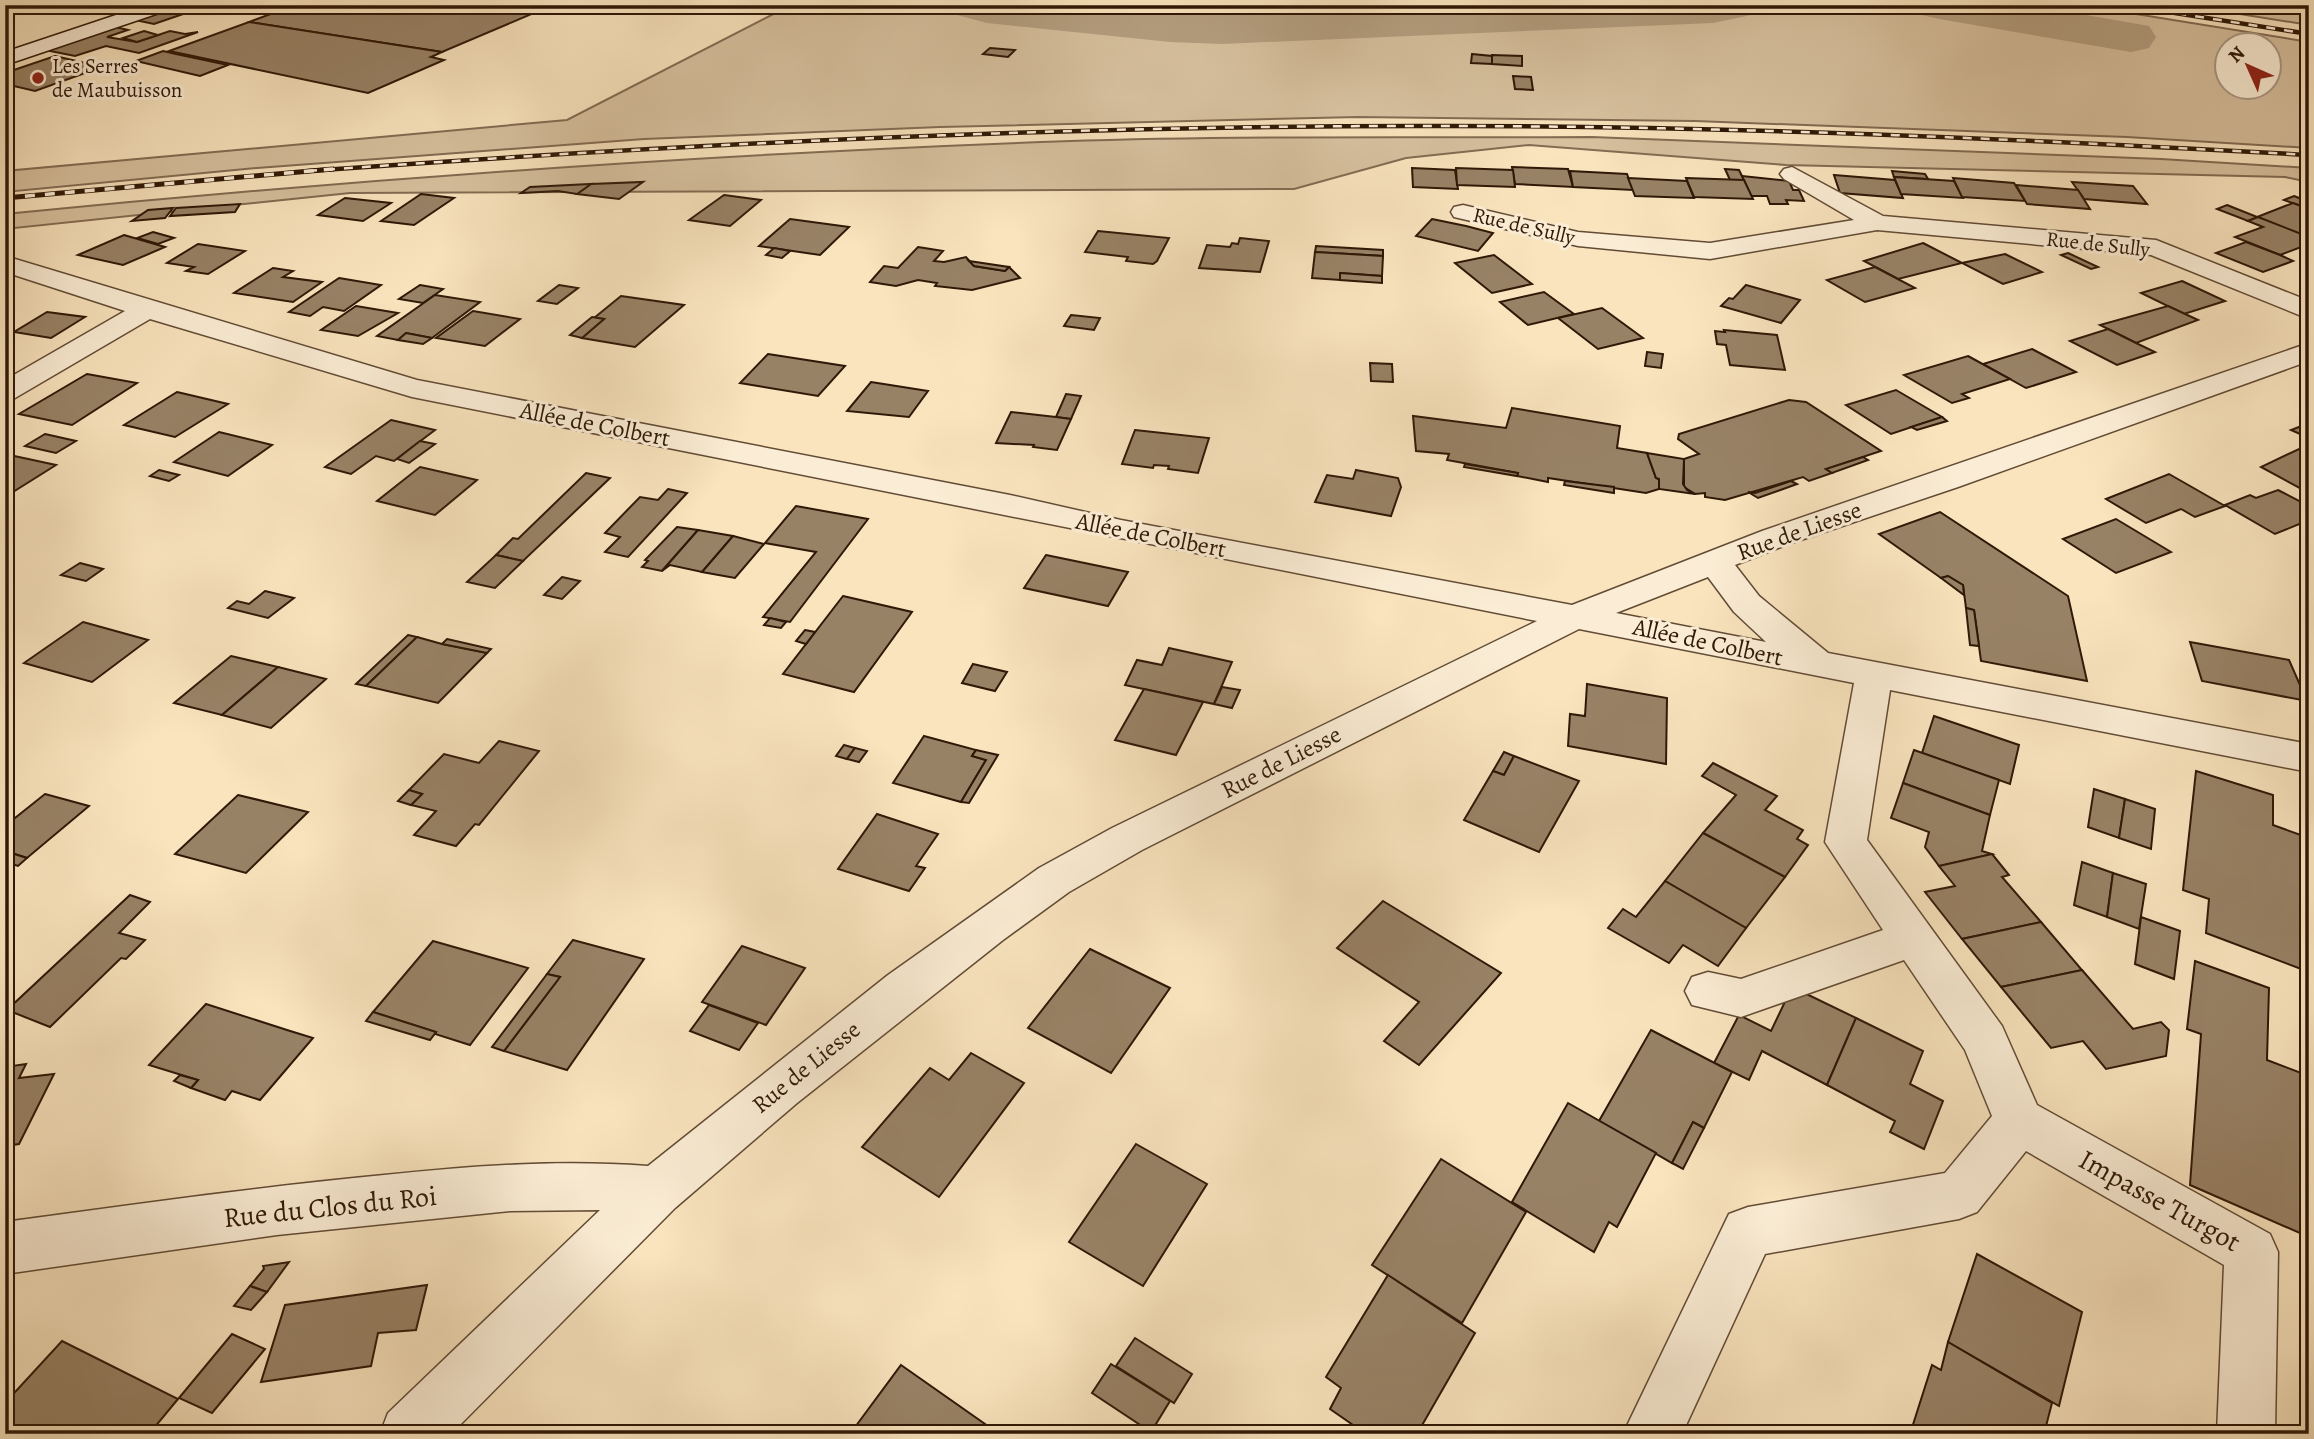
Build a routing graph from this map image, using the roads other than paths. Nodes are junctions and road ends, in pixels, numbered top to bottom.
1 (165, 5) edge
2 (5, 59) edge
3 (1792, 174) dead end
4 (1463, 212) dead end
5 (1877, 223) junction
6 (5, 264) edge
7 (147, 309) junction
8 (2309, 310) edge
9 (2309, 351) edge
10 (5, 392) edge
11 (1716, 561) junction
12 (1577, 616) junction
13 (1818, 665) junction
14 (1874, 676) junction
15 (2309, 758) edge
16 (1913, 938) junction
17 (1707, 991) dead end
18 (2019, 1121) junction
19 (657, 1191) junction
20 (5, 1248) edge
21 (409, 1434) edge
22 (1651, 1434) edge
23 (2246, 1434) edge

1 - 2 street
3 - 5 street, Rue de Sully
4 - 5 street, Rue de Sully
5 - 8 street, Rue de Sully
6 - 7 street, Allée de Colbert
7 - 10 street
7 - 12 street, Allée de Colbert
9 - 11 street, Rue de Liesse
11 - 12 street, Rue de Liesse
11 - 13 street
12 - 13 street, Allée de Colbert
12 - 19 street, Rue de Liesse
13 - 14 street, Allée de Colbert
14 - 15 street, Allée de Colbert
14 - 16 street
16 - 17 street
16 - 18 street
18 - 22 street
18 - 23 street, Impasse Turgot
19 - 20 street, Rue du Clos du Roi
19 - 21 street, Rue de Liesse

